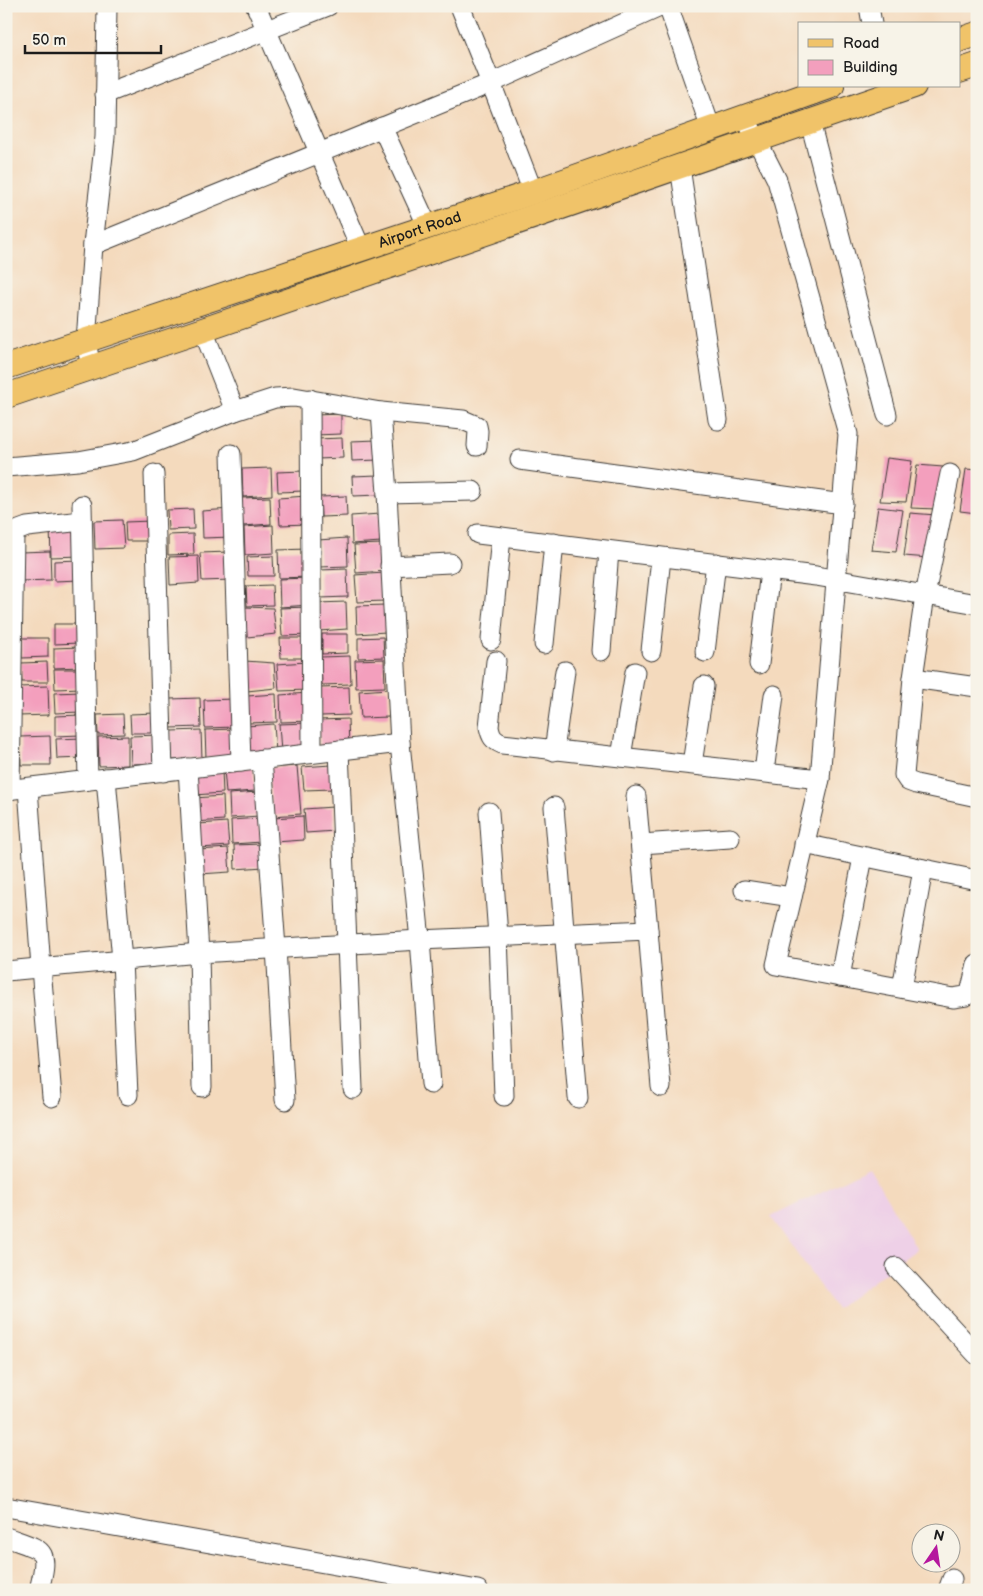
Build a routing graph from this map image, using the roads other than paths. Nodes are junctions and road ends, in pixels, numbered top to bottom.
1 (107, 6) edge
2 (256, 6) edge
3 (328, 6) edge
4 (460, 6) edge
5 (662, 6) edge
6 (668, 6) edge
7 (869, 6) edge
8 (872, 22) edge
9 (266, 30) junction
10 (977, 34) edge
11 (960, 40) edge
12 (977, 65) edge
13 (960, 71) edge
14 (491, 83) junction
15 (826, 88) edge
16 (908, 88) edge
17 (105, 94) junction
18 (745, 117) junction
19 (810, 122) junction
20 (382, 127) junction
21 (711, 129) junction
22 (757, 140) junction
23 (320, 152) junction
24 (680, 167) junction
25 (533, 192) junction
26 (428, 227) junction
27 (93, 245) junction
28 (361, 249) junction
29 (203, 330) junction
30 (86, 341) junction
31 (6, 367) edge
32 (91, 368) junction
33 (6, 396) edge
34 (310, 399) junction
35 (235, 411) junction
36 (381, 412) junction
37 (887, 415) dead end
38 (718, 420) dead end
39 (477, 446) dead end
40 (231, 454) dead end
41 (520, 460) dead end
42 (6, 467) edge
43 (154, 474) dead end
44 (950, 474) dead end
45 (473, 491) dead end
46 (387, 493) junction
47 (843, 504) junction
48 (478, 534) dead end
49 (501, 537) junction
50 (554, 543) junction
51 (609, 551) junction
52 (662, 558) junction
53 (450, 563) dead end
54 (716, 563) junction
55 (390, 566) junction
56 (770, 571) junction
57 (836, 578) junction
58 (925, 594) junction
59 (977, 604) edge
60 (491, 640) dead end
61 (544, 644) dead end
62 (601, 651) dead end
63 (651, 651) dead end
64 (705, 652) dead end
65 (496, 661) dead end
66 (759, 664) dead end
67 (565, 671) dead end
68 (635, 672) dead end
69 (913, 678) junction
70 (704, 686) dead end
71 (977, 687) edge
72 (774, 695) dead end
73 (400, 743) junction
74 (339, 750) junction
75 (554, 751) junction
76 (312, 753) junction
77 (621, 757) junction
78 (262, 759) junction
79 (241, 762) junction
80 (692, 764) junction
81 (188, 768) junction
82 (163, 772) junction
83 (764, 772) junction
84 (97, 779) junction
85 (820, 779) junction
86 (15, 789) edge
87 (636, 796) dead end
88 (977, 797) edge
89 (554, 807) dead end
90 (489, 812) dead end
91 (730, 838) dead end
92 (640, 844) junction
93 (804, 844) junction
94 (863, 857) junction
95 (923, 869) junction
96 (977, 880) edge
97 (744, 890) dead end
98 (792, 898) junction
99 (648, 930) junction
100 (563, 933) junction
101 (498, 936) junction
102 (420, 940) junction
103 (347, 944) junction
104 (276, 948) junction
105 (199, 953) junction
106 (122, 960) junction
107 (977, 964) edge
108 (41, 968) junction
109 (6, 971) edge
110 (840, 977) junction
111 (902, 988) junction
112 (431, 1084) dead end
113 (202, 1087) dead end
114 (661, 1087) dead end
115 (354, 1089) dead end
116 (128, 1095) dead end
117 (504, 1096) dead end
118 (52, 1097) dead end
119 (578, 1098) dead end
120 (285, 1100) dead end
121 (896, 1267) dead end
122 (977, 1355) edge
123 (6, 1507) edge
124 (6, 1537) edge
125 (385, 1582) edge
126 (39, 1590) edge
127 (478, 1590) edge

1 - 17 street
2 - 9 street
3 - 9 street
4 - 14 street
5 - 14 street
6 - 21 street
7 - 8 street
9 - 17 street
9 - 23 street
10 - 11 main road
12 - 13 main road
14 - 20 street
14 - 25 street
15 - 18 main road, Airport Road
16 - 19 main road
17 - 27 street
18 - 21 main road, Airport Road
18 - 22 street
19 - 22 main road
19 - 37 street
20 - 23 street
20 - 26 street
21 - 25 main road, Airport Road
22 - 24 main road
22 - 47 street
23 - 27 street
23 - 28 street
24 - 29 main road
24 - 38 street
25 - 26 main road, Airport Road
26 - 28 main road, Airport Road
27 - 30 street
28 - 30 main road, Airport Road
29 - 32 main road
29 - 35 street
30 - 31 main road, Airport Road
30 - 32 street
32 - 33 main road
34 - 35 street
34 - 36 street
34 - 76 street
35 - 42 street
36 - 39 street
36 - 46 street
40 - 79 street
41 - 47 street
43 - 82 street
44 - 58 street
45 - 46 street
46 - 55 street
47 - 57 street
48 - 49 street
49 - 50 street
49 - 60 street
50 - 51 street
50 - 61 street
51 - 52 street
51 - 62 street
52 - 54 street
52 - 63 street
53 - 55 street
54 - 56 street
54 - 64 street
55 - 73 street
56 - 57 street
56 - 66 street
57 - 58 street
57 - 85 street
58 - 59 street
58 - 69 street
65 - 75 street
67 - 75 street
68 - 77 street
69 - 71 street
69 - 88 street
70 - 80 street
72 - 83 street
73 - 74 street
73 - 102 street
74 - 76 street
74 - 103 street
75 - 77 street
76 - 78 street
77 - 80 street
78 - 79 street
78 - 104 street
79 - 81 street
80 - 83 street
81 - 82 street
81 - 105 street
82 - 84 street
83 - 85 street
84 - 86 street
84 - 86 street
84 - 106 street
85 - 93 street
86 - 108 street
87 - 92 street
89 - 100 street
90 - 101 street
91 - 92 street
92 - 99 street
93 - 94 street
93 - 98 street
94 - 95 street
94 - 110 street
95 - 96 street
95 - 111 street
97 - 98 street
98 - 110 street
99 - 100 street
99 - 114 street
100 - 101 street
100 - 119 street
101 - 102 street
101 - 117 street
102 - 103 street
102 - 112 street
103 - 104 street
103 - 115 street
104 - 105 street
104 - 120 street
105 - 106 street
105 - 113 street
106 - 108 street
106 - 116 street
107 - 111 street
108 - 109 street
108 - 118 street
110 - 111 street
121 - 122 street
123 - 125 street
124 - 126 street
125 - 127 street

